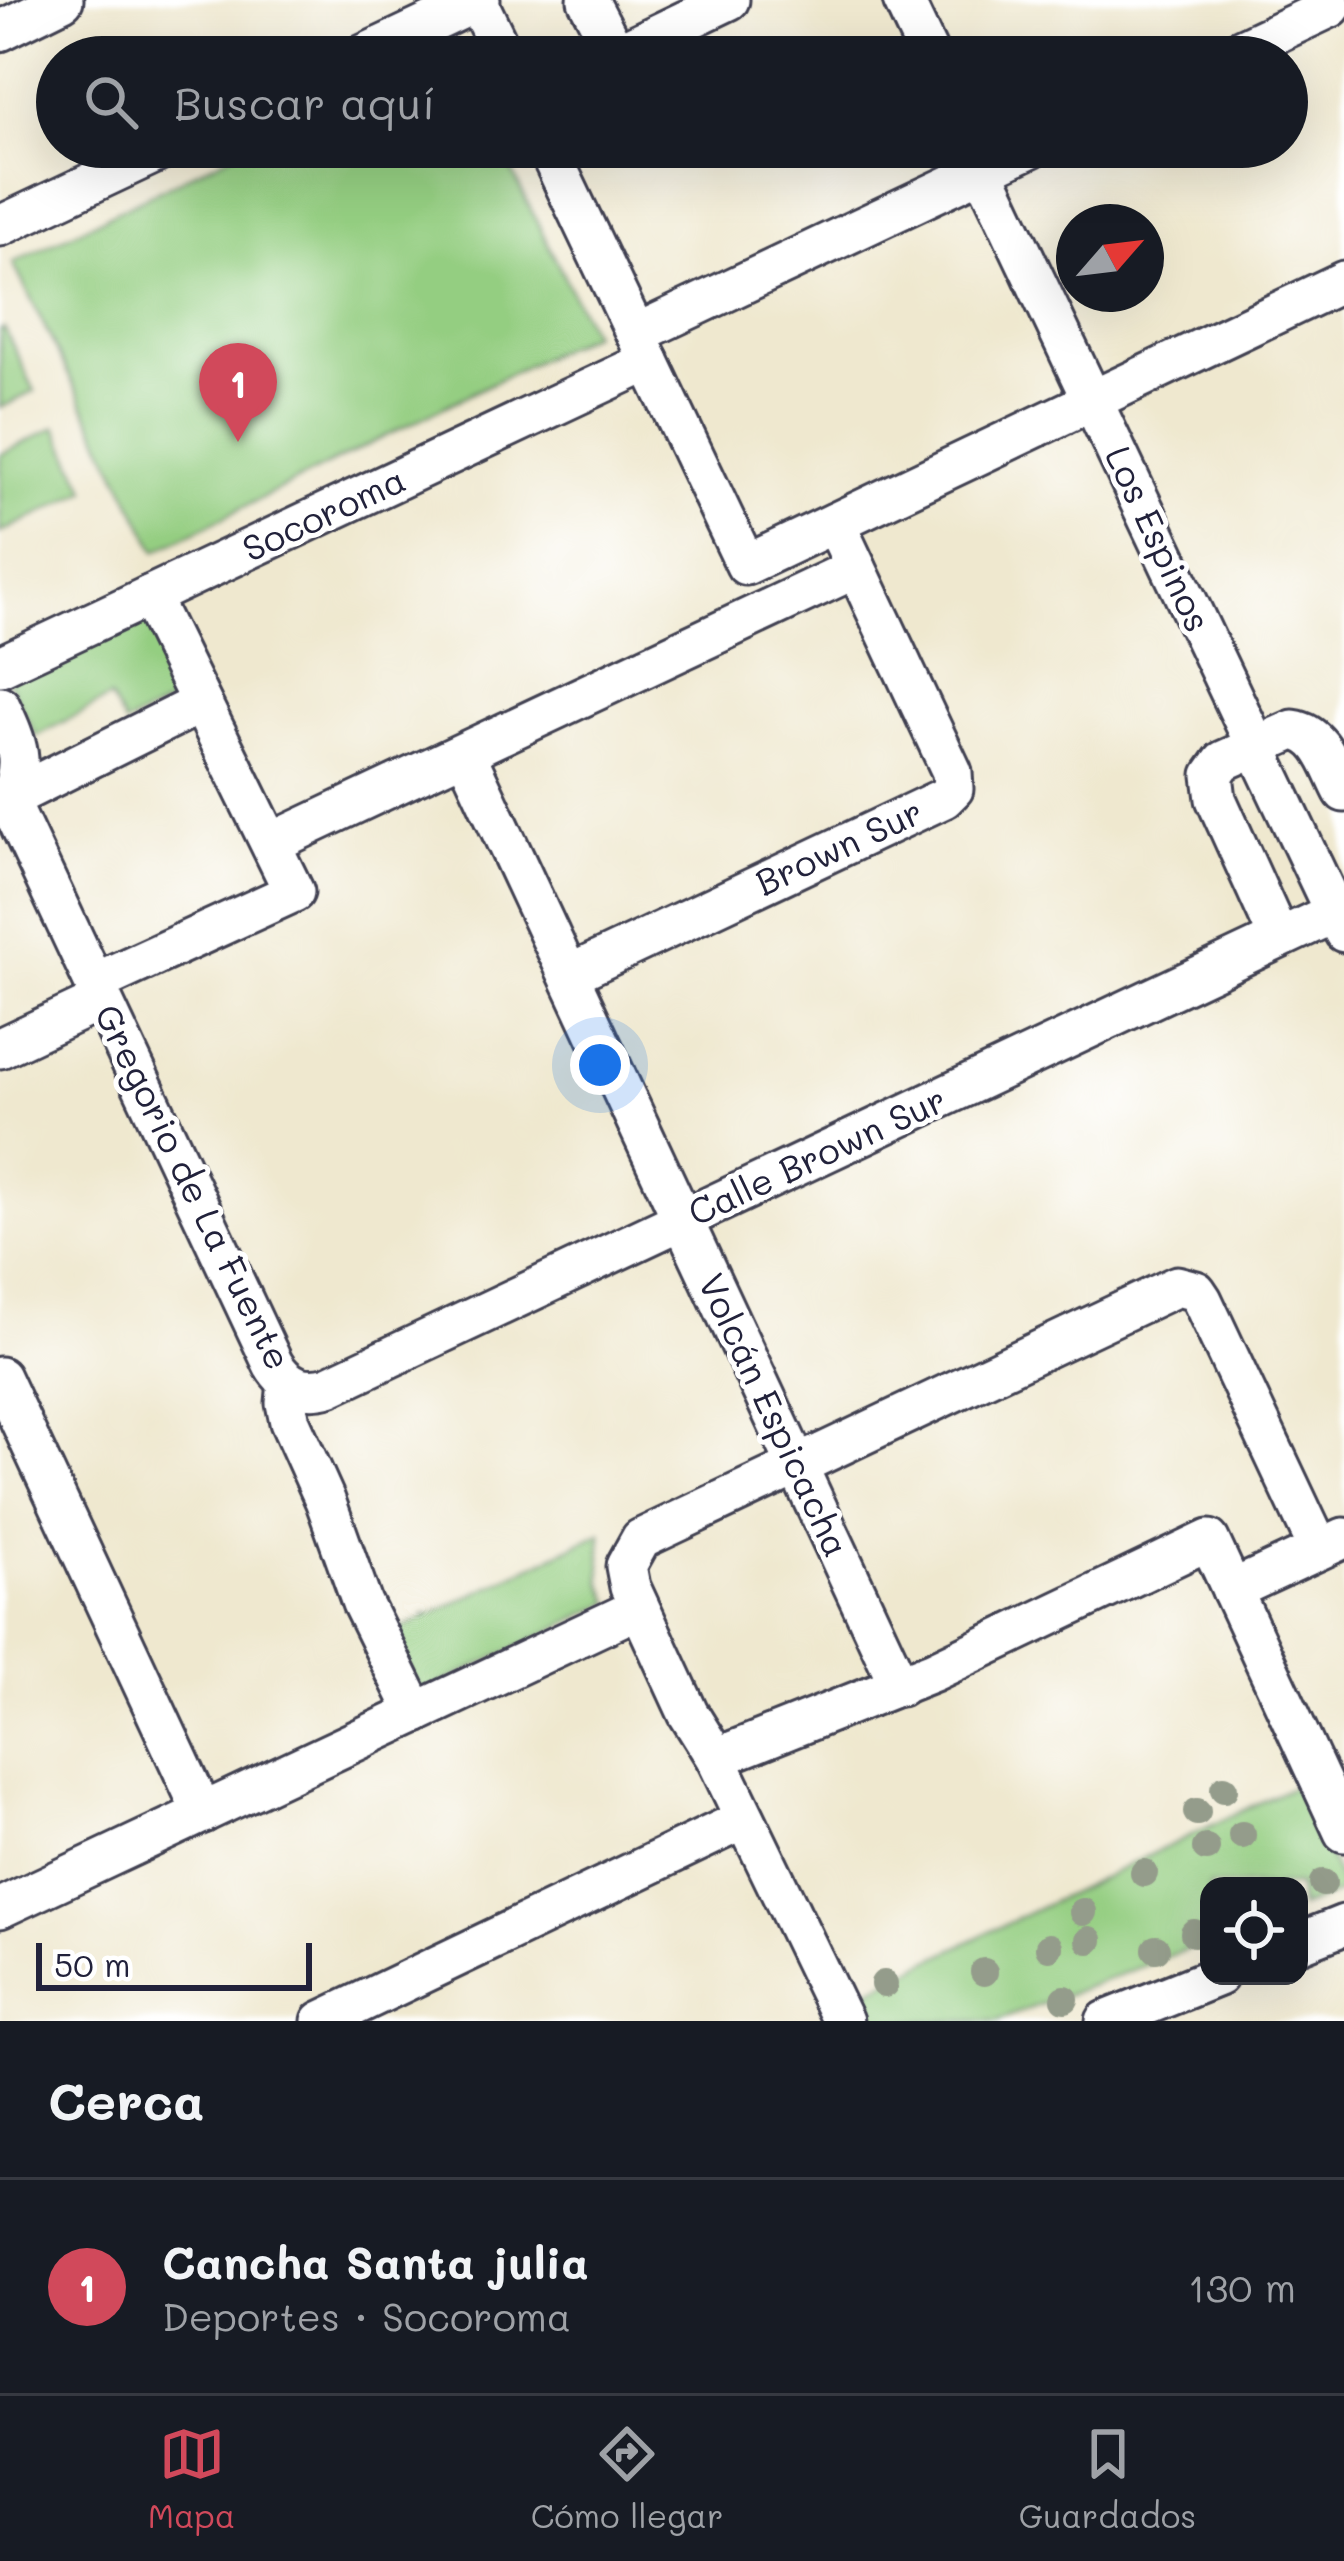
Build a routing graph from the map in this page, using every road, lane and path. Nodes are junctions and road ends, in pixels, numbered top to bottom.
1 (63, 0) edge
2 (588, 0) edge
3 (729, 0) edge
4 (902, 0) edge
5 (478, 1) edge
6 (1334, 14) edge
7 (0, 31) edge
8 (404, 36) edge
9 (494, 36) edge
10 (604, 36) edge
11 (654, 36) edge
12 (919, 36) edge
13 (1278, 36) edge
14 (123, 168) edge
15 (557, 168) edge
16 (960, 168) edge
17 (983, 168) edge
18 (0, 226) edge
19 (1344, 281) edge
20 (642, 347) junction
21 (1093, 400) junction
22 (835, 523) junction
23 (856, 568) junction
24 (149, 596) junction
25 (0, 666) edge
26 (201, 703) junction
27 (0, 706) edge
28 (1256, 745) junction
29 (466, 753) junction
30 (1344, 792) edge
31 (8, 799) junction
32 (271, 843) junction
33 (1341, 917) edge
34 (1280, 938) junction
35 (569, 975) junction
36 (98, 991) junction
37 (0, 1048) edge
38 (683, 1219) junction
39 (0, 1377) edge
40 (288, 1382) junction
41 (797, 1465) junction
42 (1331, 1543) edge
43 (1232, 1590) junction
44 (639, 1608) junction
45 (900, 1686) junction
46 (416, 1712) junction
47 (716, 1759) junction
48 (203, 1813) junction
49 (746, 1819) junction
50 (1344, 1832) edge
51 (0, 1909) edge
52 (1344, 1925) edge
53 (1308, 1939) edge
54 (1200, 1985) edge
55 (1149, 2013) edge
56 (322, 2021) edge
57 (843, 2021) edge
58 (1106, 2021) edge

1 - 7 street
2 - 10 street
3 - 11 street
4 - 12 street
5 - 8 street
5 - 9 street
6 - 13 street
14 - 18 street
15 - 20 street
16 - 20 street, Socoroma
17 - 21 street, Los Espinos
19 - 21 street
20 - 22 street
20 - 24 street, Socoroma
21 - 22 street
21 - 28 street, Los Espinos
22 - 23 street, Brown Sur
23 - 29 street
23 - 35 street, Brown Sur
24 - 25 street, Socoroma
24 - 26 street
26 - 31 street
26 - 32 street
27 - 31 street
28 - 30 street
28 - 33 street, Los Espinos
28 - 34 street
29 - 32 street
29 - 35 street, Volcán Espicacha
31 - 36 street, Gregorio de La Fuente
32 - 36 street
33 - 34 street, Calle Brown Sur
34 - 38 street, Calle Brown Sur
35 - 38 street, Volcán Espicacha
36 - 37 street
36 - 40 street, Gregorio de La Fuente
38 - 40 street, Calle Brown Sur
38 - 41 street, Volcán Espicacha
39 - 48 street
40 - 46 street, Gregorio de La Fuente
41 - 42 street
41 - 44 street
41 - 45 street, Volcán Espicacha
42 - 43 street
43 - 45 street
43 - 50 street
44 - 46 street
44 - 47 street
45 - 47 street
46 - 48 street
47 - 49 street
48 - 51 street
49 - 56 street
49 - 57 street
52 - 53 street
54 - 55 street
55 - 58 street

